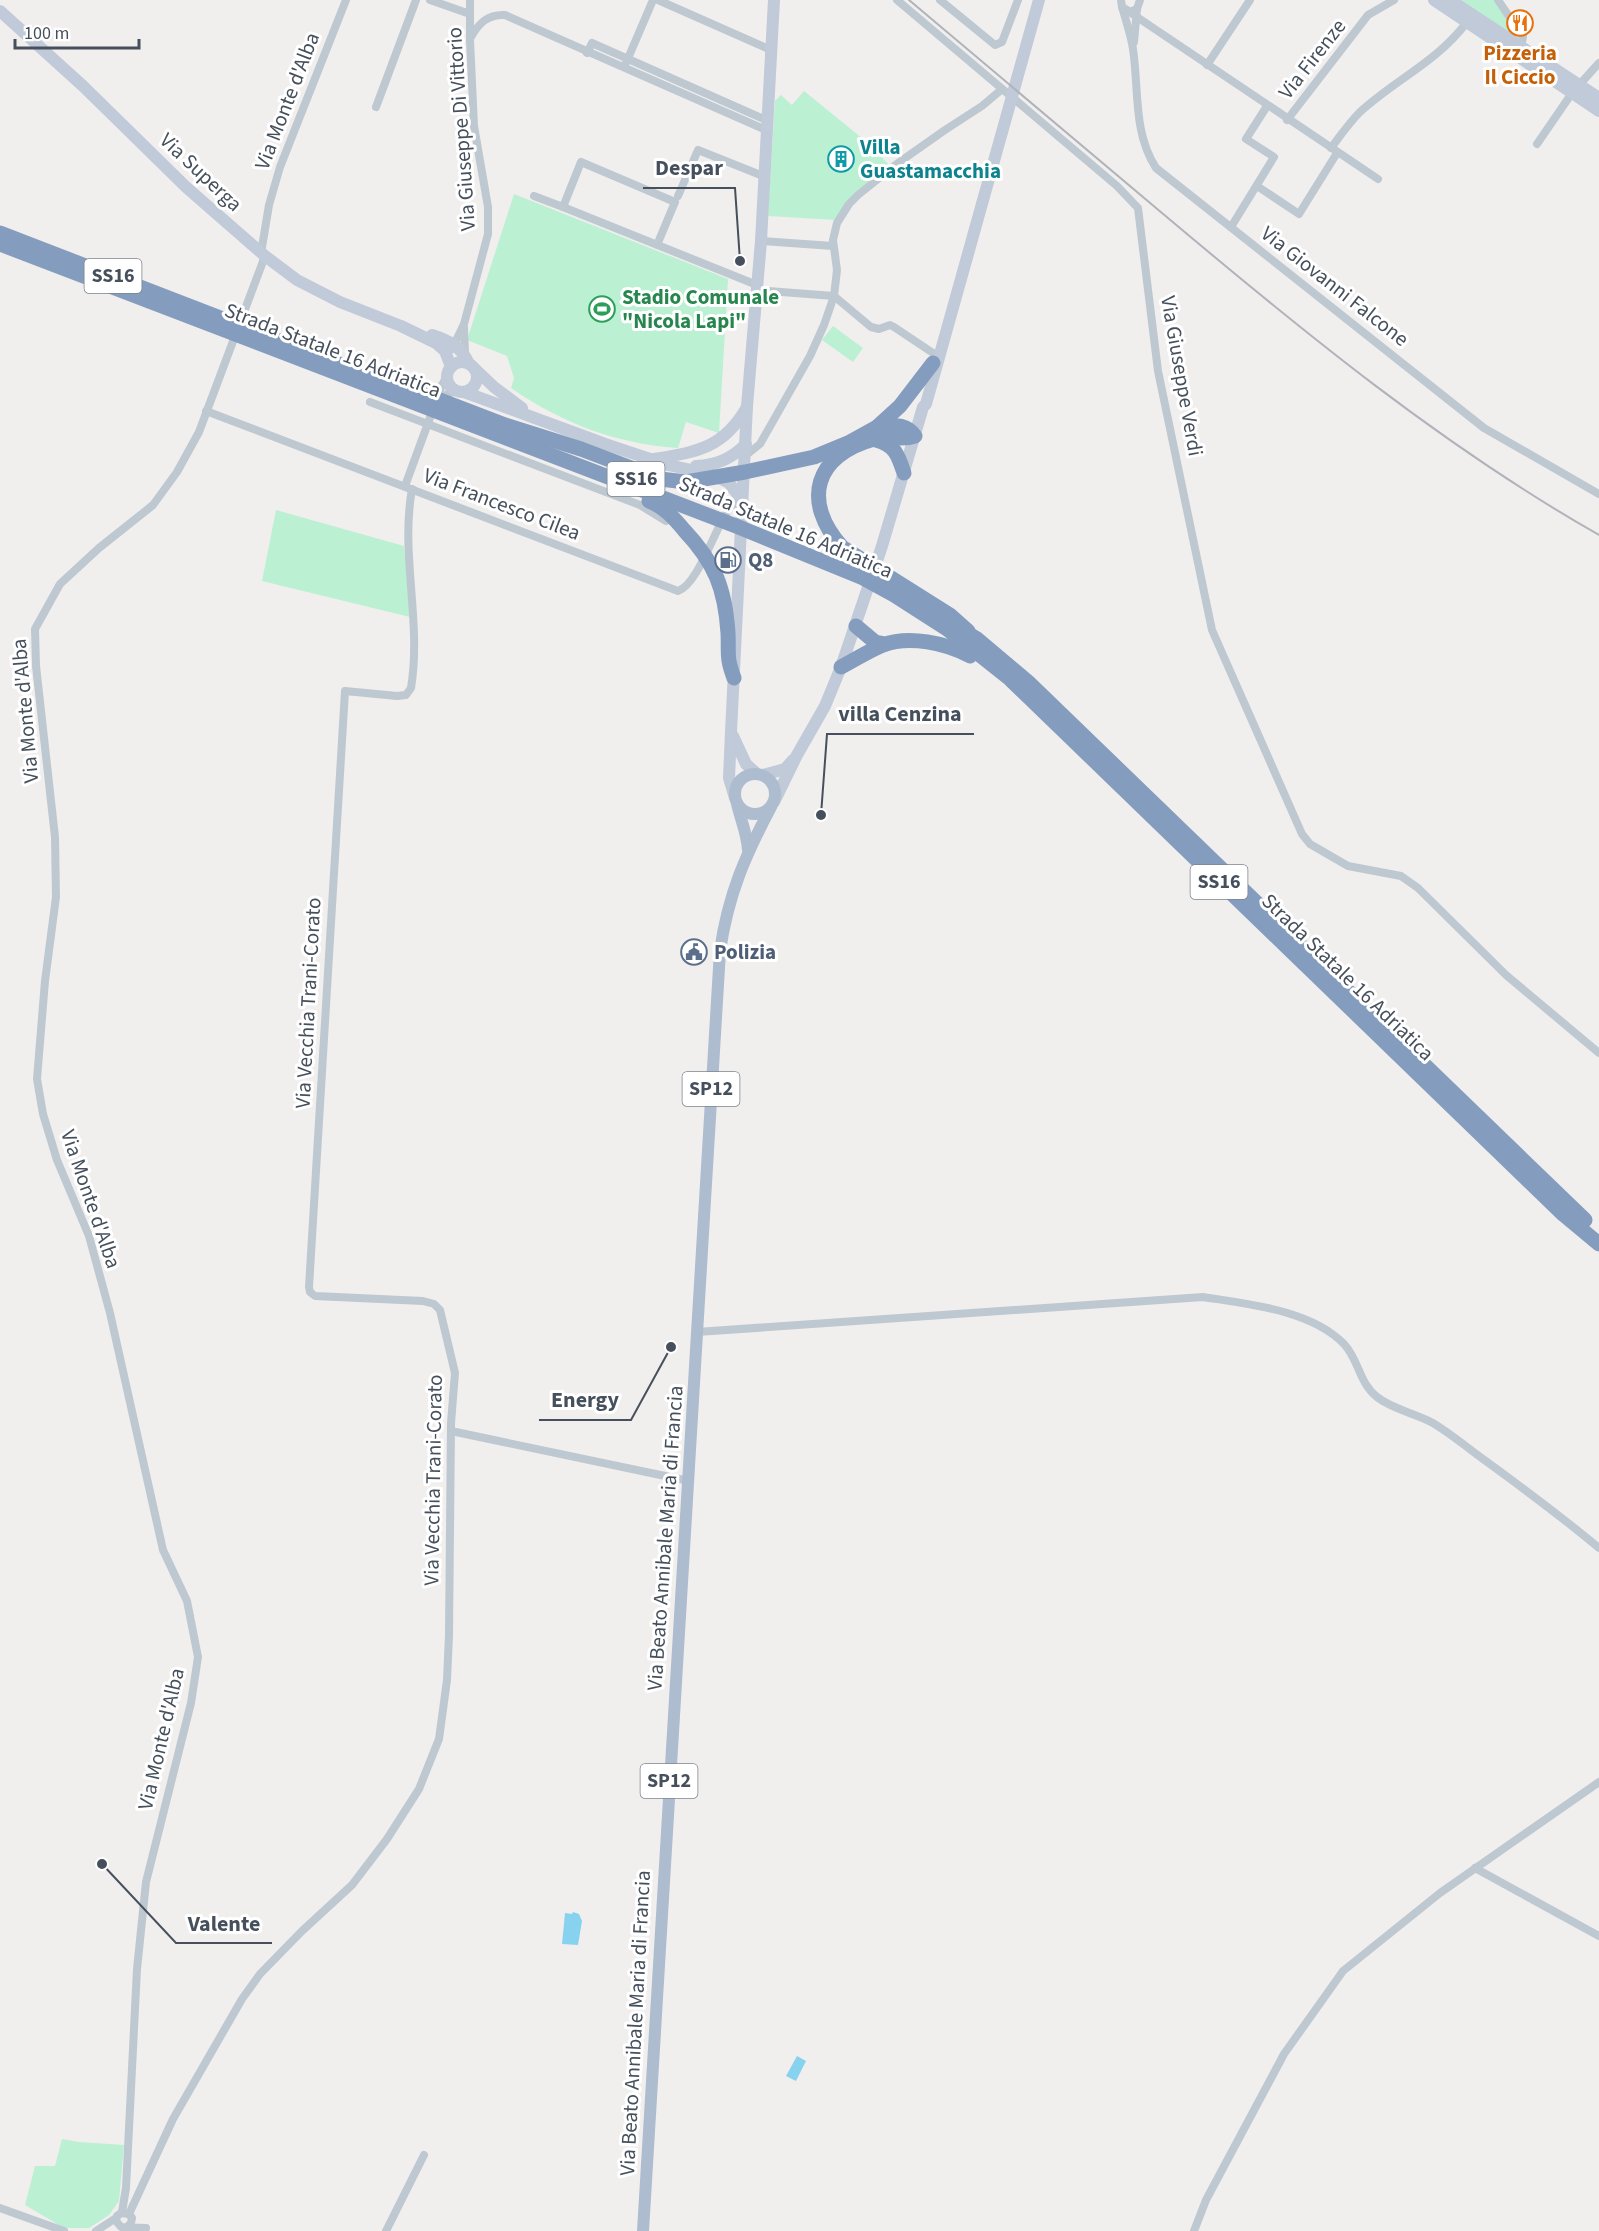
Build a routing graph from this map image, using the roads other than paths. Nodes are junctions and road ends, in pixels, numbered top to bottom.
1 (346, 0) edge
2 (416, 0) edge
3 (430, 0) edge
4 (470, 0) edge
5 (653, 0) edge
6 (658, 0) edge
7 (774, 0) edge
8 (897, 0) edge
9 (940, 0) edge
10 (1018, 0) edge
11 (1039, 0) edge
12 (1250, 0) edge
13 (1394, 0) edge
14 (1434, 0) edge
15 (1450, 0) edge
16 (1498, 0) edge
17 (1123, 4) edge
18 (1138, 7) edge
19 (0, 11) edge
20 (470, 14) junction
21 (1467, 22) junction
22 (1151, 26) junction
23 (470, 40) junction
24 (1133, 48) junction
25 (771, 50) junction
26 (1520, 52) junction
27 (587, 53) junction
28 (628, 59) junction
29 (1599, 63) edge
30 (1207, 64) junction
31 (624, 69) junction
32 (1576, 89) junction
33 (1001, 90) junction
34 (1599, 98) edge
35 (1267, 106) junction
36 (376, 107) dead end
37 (1599, 111) edge
38 (1287, 120) junction
39 (766, 125) junction
40 (1537, 144) dead end
41 (1334, 150) junction
42 (763, 176) junction
43 (1378, 179) dead end
44 (1257, 186) junction
45 (534, 196) dead end
46 (678, 196) dead end
47 (563, 207) junction
48 (1231, 226) junction
49 (0, 233) edge
50 (761, 241) junction
51 (0, 244) edge
52 (657, 245) junction
53 (833, 246) junction
54 (263, 254) junction
55 (757, 288) junction
56 (834, 296) junction
57 (464, 324) junction
58 (224, 325) junction
59 (401, 326) junction
60 (944, 333) junction
61 (455, 344) junction
62 (934, 359) junction
63 (470, 362) junction
64 (449, 367) junction
65 (371, 389) junction
66 (460, 391) junction
67 (438, 398) junction
68 (747, 406) junction
69 (923, 407) junction
70 (206, 411) junction
71 (533, 415) junction
72 (428, 424) junction
73 (875, 433) junction
74 (915, 436) junction
75 (718, 441) junction
76 (521, 444) junction
77 (746, 450) junction
78 (653, 459) junction
79 (686, 467) junction
80 (904, 472) junction
81 (409, 488) junction
82 (1599, 494) edge
83 (743, 502) junction
84 (703, 561) junction
85 (900, 590) junction
86 (856, 626) junction
87 (885, 644) junction
88 (841, 667) junction
89 (734, 678) junction
90 (731, 732) junction
91 (1069, 736) junction
92 (797, 755) junction
93 (760, 775) junction
94 (736, 801) junction
95 (773, 805) junction
96 (748, 851) junction
97 (1599, 1053) edge
98 (1599, 1231) edge
99 (1599, 1244) edge
100 (697, 1332) junction
101 (451, 1431) junction
102 (689, 1481) junction
103 (1599, 1548) edge
104 (1599, 1782) edge
105 (1475, 1868) junction
106 (1599, 1936) edge
107 (424, 2155) dead end
108 (143, 2185) junction
109 (126, 2188) junction
110 (0, 2208) edge
111 (125, 2216) junction
112 (124, 2227) junction
113 (149, 2229) edge
114 (64, 2231) edge
115 (96, 2231) edge
116 (104, 2231) edge
117 (386, 2231) edge
118 (643, 2231) edge
119 (1194, 2231) edge

1 - 54 street, Via Monte d'Alba
2 - 36 street
3 - 20 street
4 - 20 street, Via Giuseppe Di Vittorio
5 - 28 street
6 - 25 street
7 - 25 street
8 - 33 street, Via Giuseppe Verdi
9 - 10 street
11 - 60 street
12 - 30 street
13 - 38 street, Via Firenze
14 - 21 street
15 - 26 street
16 - 26 street
17 - 18 street
17 - 24 street, Via Giovanni Falcone
18 - 22 street
18 - 22 street
18 - 24 street, Via Giovanni Falcone
19 - 54 street, Via Superga
20 - 23 street, Via Giuseppe Di Vittorio
21 - 26 street
21 - 41 street
22 - 30 street
23 - 27 street
23 - 57 street, Via Giuseppe Di Vittorio
24 - 48 street, Via Giovanni Falcone
25 - 39 street
26 - 32 street
27 - 28 street
27 - 31 street
28 - 31 street
28 - 39 street
29 - 32 street
30 - 35 street
31 - 39 street
32 - 34 street
32 - 37 street
32 - 40 street
33 - 53 street
33 - 97 street, Via Giuseppe Verdi
35 - 38 street
35 - 44 street
38 - 41 street
39 - 42 street
41 - 43 street
41 - 44 street
42 - 46 street
42 - 50 street
44 - 48 street
45 - 47 street
47 - 52 street
47 - 52 street
48 - 82 street, Via Giovanni Falcone
49 - 58 highway, Strada Statale 16 Adriatica / SS16
50 - 53 street
50 - 55 street
51 - 58 highway, Strada Statale 16 Adriatica / SS16
52 - 55 street
53 - 56 street
54 - 59 street, Via Superga
54 - 70 street, Via Monte d'Alba
55 - 56 street
55 - 68 street
56 - 62 street
56 - 77 street
57 - 61 street, Via Giuseppe Di Vittorio
57 - 63 street, Via Giuseppe Di Vittorio
58 - 65 highway, Strada Statale 16 Adriatica / SS16
59 - 61 street, Via Superga
59 - 64 street, Via Superga
60 - 62 street
60 - 69 street
61 - 63 street, Via Superga
61 - 64 street, Via Giuseppe Di Vittorio
62 - 69 street
62 - 73 highway, SS16
63 - 64 street
63 - 66 street
63 - 71 street, Via Superga
64 - 66 street, Via Superga
64 - 67 street, Via Giuseppe Di Vittorio
65 - 72 street
65 - 73 highway, SS16
65 - 76 highway, Strada Statale 16 Adriatica / SS16
65 - 85 highway, Strada Statale 16 Adriatica / SS16
66 - 67 street
66 - 71 street, Via Superga
67 - 72 street
68 - 75 street, Via Superga
68 - 77 street
69 - 74 street
70 - 81 street, Via Francesco Cilea
70 - 109 street, Via Monte d'Alba
71 - 78 street, Via Superga
72 - 81 street
72 - 84 street
73 - 74 highway, SS16
73 - 80 highway
73 - 85 highway, SS16
74 - 80 street
75 - 77 street, Via Superga
75 - 78 street, Via Superga
76 - 85 highway, Strada Statale 16 Adriatica / SS16
76 - 89 highway, SS16
77 - 79 street, Via Superga
77 - 83 street
78 - 79 street, Via Superga
79 - 83 street, Via Superga
80 - 86 street
81 - 84 street, Via Francesco Cilea
81 - 101 street, Via Vecchia Trani-Corato
83 - 84 street, Via Francesco Cilea
83 - 89 street
85 - 91 highway, Strada Statale 16 Adriatica / SS16
85 - 98 highway, Strada Statale 16 Adriatica / SS16
86 - 87 highway
86 - 88 street
87 - 88 highway, SS16
87 - 91 highway, SS16
88 - 92 street
89 - 90 street
90 - 93 street
90 - 94 street
91 - 99 highway, Strada Statale 16 Adriatica / SS16
92 - 93 street
92 - 95 street
93 - 94 main road
93 - 95 main road
94 - 95 main road
94 - 96 main road, Via Beato Annibale Maria di Francia / SP12
95 - 96 main road, Via Beato Annibale Maria di Francia / SP12
96 - 100 main road, Via Beato Annibale Maria di Francia / SP12
100 - 102 main road, Via Beato Annibale Maria di Francia / SP12
100 - 103 street
101 - 102 street
101 - 108 street, Via Vecchia Trani-Corato
102 - 118 main road, Via Beato Annibale Maria di Francia / SP12
104 - 105 street
105 - 106 street
105 - 119 street
107 - 117 street
108 - 109 street
108 - 111 street, Via Vecchia Trani-Corato
109 - 111 street, Via Monte d'Alba
110 - 114 street
111 - 112 street
111 - 112 street
111 - 113 street
111 - 115 street
112 - 113 street
112 - 116 street

